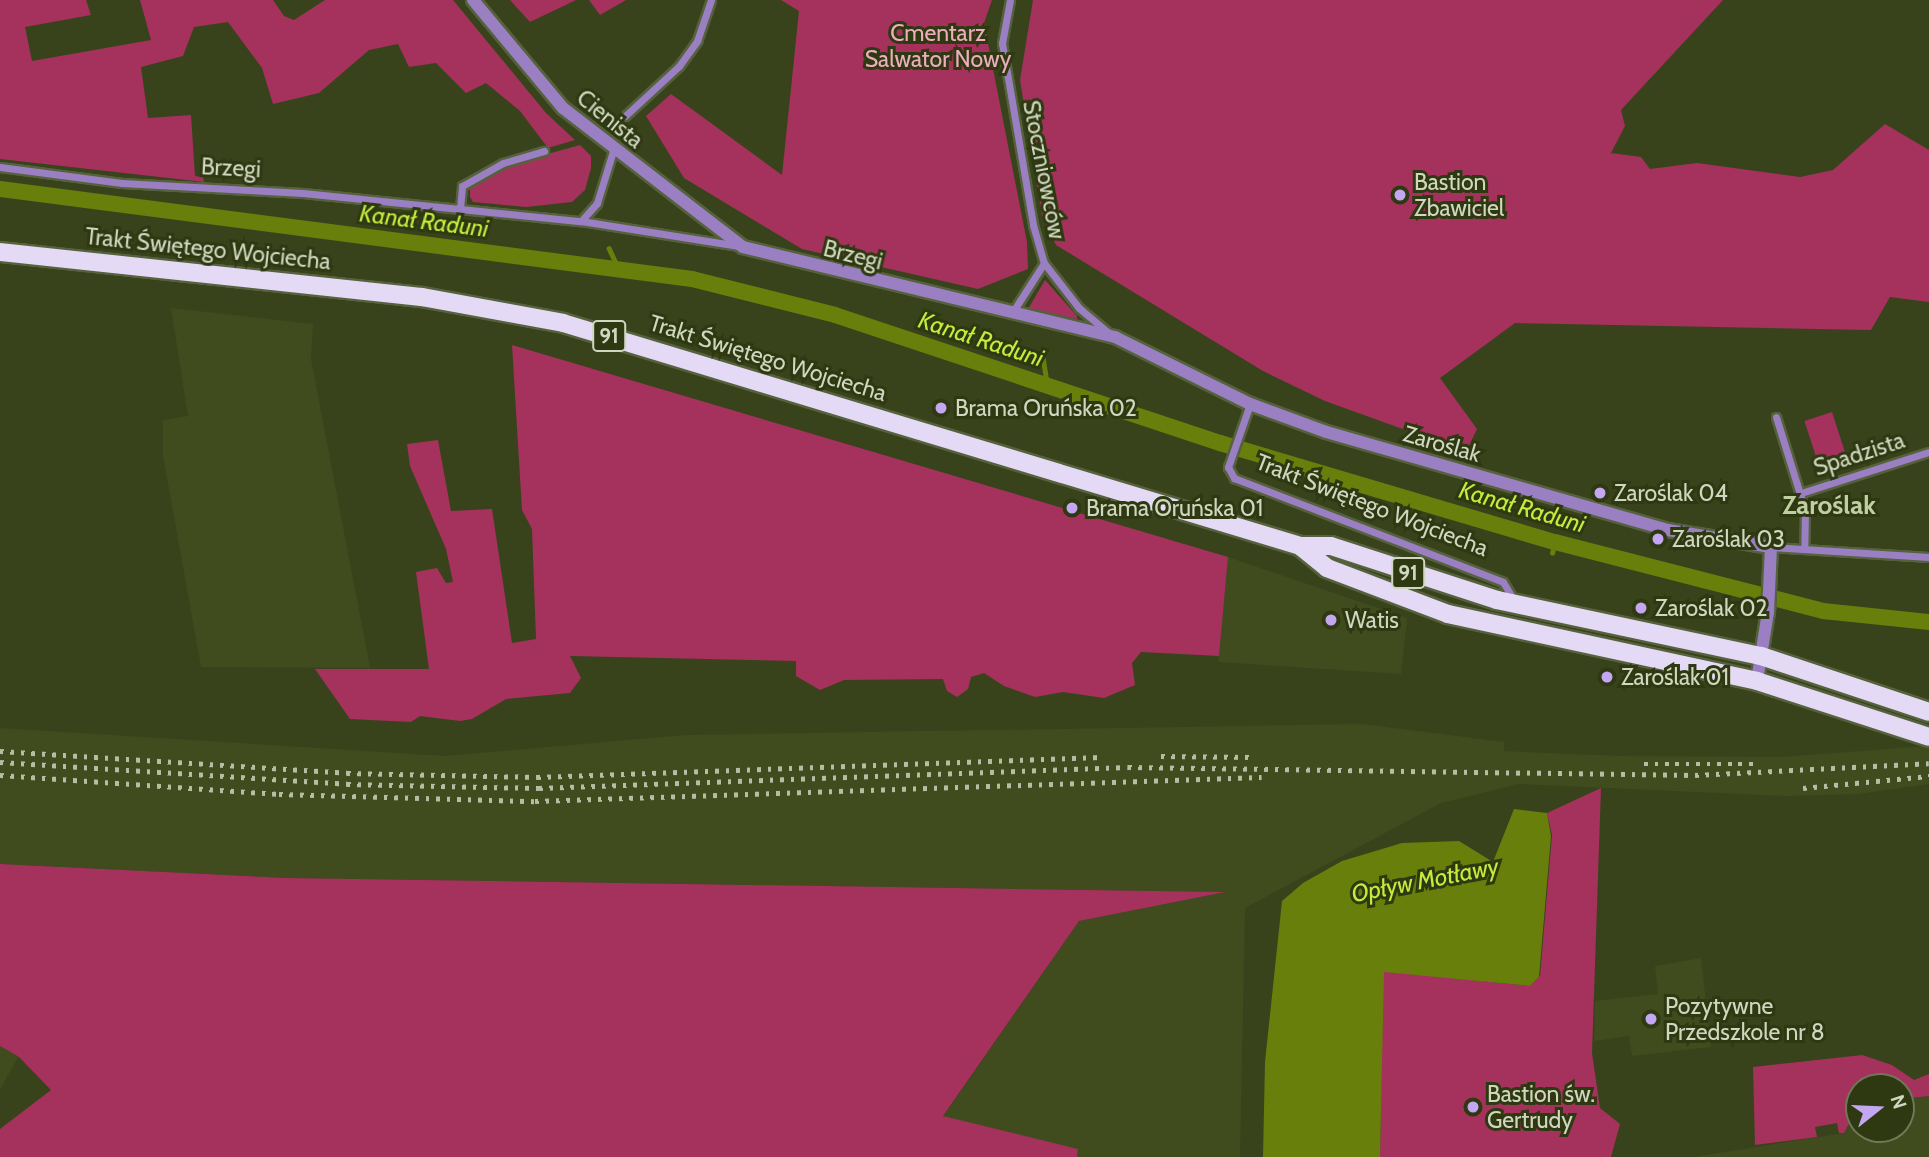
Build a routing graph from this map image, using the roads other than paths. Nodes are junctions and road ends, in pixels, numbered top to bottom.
1 (473, 0) edge
2 (711, 0) edge
3 (1010, 0) edge
4 (625, 116) dead end
5 (544, 151) dead end
6 (613, 151) junction
7 (0, 167) edge
8 (460, 209) junction
9 (581, 220) junction
10 (743, 247) junction
11 (0, 252) edge
12 (1044, 263) junction
13 (1012, 314) junction
14 (1115, 337) junction
15 (1250, 404) junction
16 (1776, 417) dead end
17 (1929, 452) edge
18 (1801, 493) junction
19 (1300, 546) junction
20 (1771, 547) junction
21 (1804, 549) junction
22 (1929, 556) edge
23 (1517, 604) junction
24 (1761, 656) junction
25 (1757, 681) junction
26 (1929, 712) edge
27 (1929, 737) edge

1 - 6 street, Cienista
2 - 4 street
3 - 12 street, Stoczniowców
5 - 8 street
6 - 9 street
6 - 10 street, Cienista
7 - 8 street, Brzegi
8 - 9 street, Brzegi
9 - 10 street, Brzegi
10 - 13 street, Brzegi
11 - 19 main road, Trakt Świętego Wojciecha / 91
12 - 13 street, Stoczniowców
12 - 14 street, Stoczniowców
13 - 14 street, Brzegi
14 - 15 street, Zaroślak
15 - 20 street, Zaroślak
15 - 23 street, Trakt Świętego Wojciecha
16 - 18 street, Spadzista
17 - 18 street, Spadzista
18 - 21 street, Spadzista
19 - 23 main road, Trakt Świętego Wojciecha / 91
19 - 25 main road, Trakt Świętego Wojciecha
20 - 21 street, Zaroślak
20 - 24 street
21 - 22 street, Zaroślak
23 - 24 main road, Trakt Świętego Wojciecha / 91
24 - 25 street
24 - 26 main road, Trakt Świętego Wojciecha / 91
25 - 27 main road, Trakt Świętego Wojciecha

